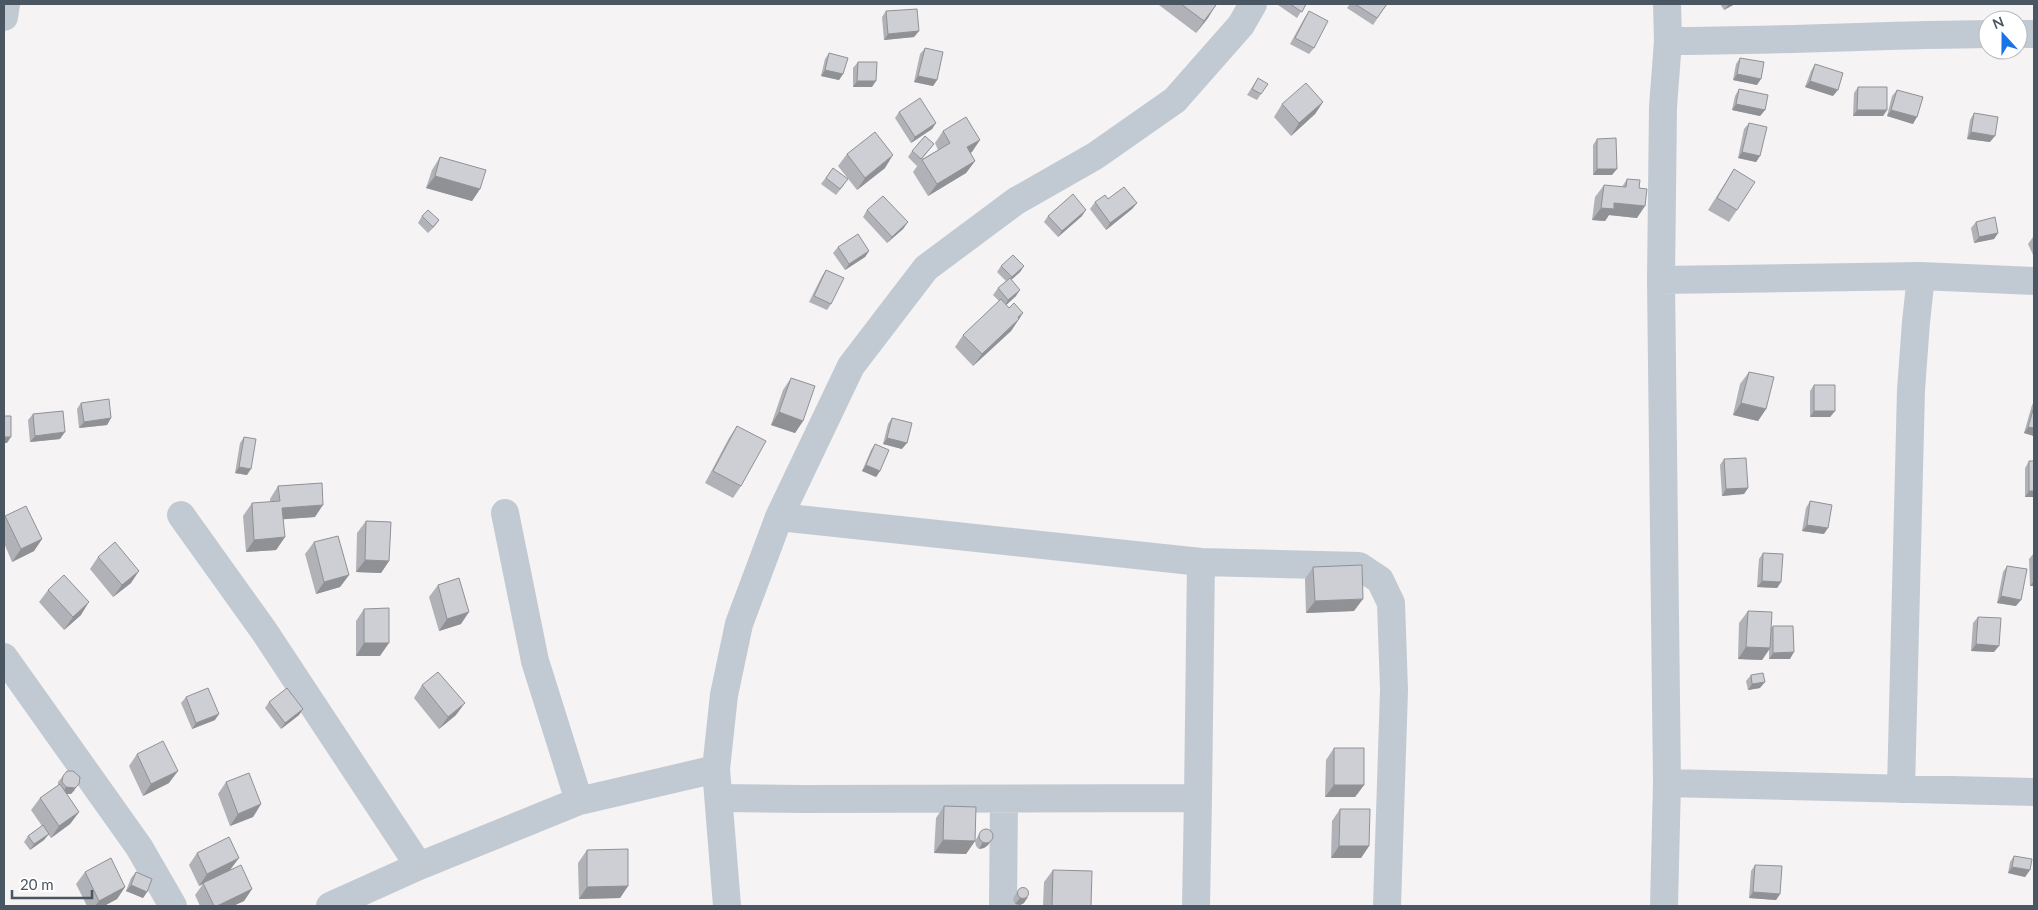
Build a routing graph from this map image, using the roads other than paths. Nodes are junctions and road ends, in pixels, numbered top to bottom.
1 (6, 4) edge
2 (1253, 4) edge
3 (1667, 4) edge
4 (4, 17) edge
5 (1978, 34) edge
6 (1668, 41) junction
7 (1921, 276) junction
8 (1661, 280) junction
9 (2034, 281) edge
10 (505, 513) dead end
11 (181, 515) dead end
12 (779, 517) junction
13 (1201, 562) junction
14 (4, 657) edge
15 (716, 769) junction
16 (1666, 783) junction
17 (1901, 789) junction
18 (2034, 792) edge
19 (719, 798) junction
20 (1198, 798) junction
21 (1004, 799) junction
22 (579, 801) junction
23 (419, 866) junction
24 (174, 906) edge
25 (330, 906) edge
26 (727, 906) edge
27 (1003, 906) edge
28 (1196, 906) edge
29 (1387, 906) edge
30 (1664, 906) edge

1 - 4 street
2 - 12 street
3 - 6 street
5 - 6 street
6 - 8 street
7 - 8 street
7 - 9 street
7 - 17 street
8 - 16 street
10 - 22 street
11 - 23 street
12 - 13 street
12 - 15 street
13 - 20 street
13 - 29 street
14 - 24 street
15 - 19 street
15 - 22 street
16 - 17 street
16 - 30 street
17 - 18 street
19 - 21 street
19 - 26 street
20 - 21 street
20 - 28 street
21 - 27 street
22 - 23 street
23 - 25 street

